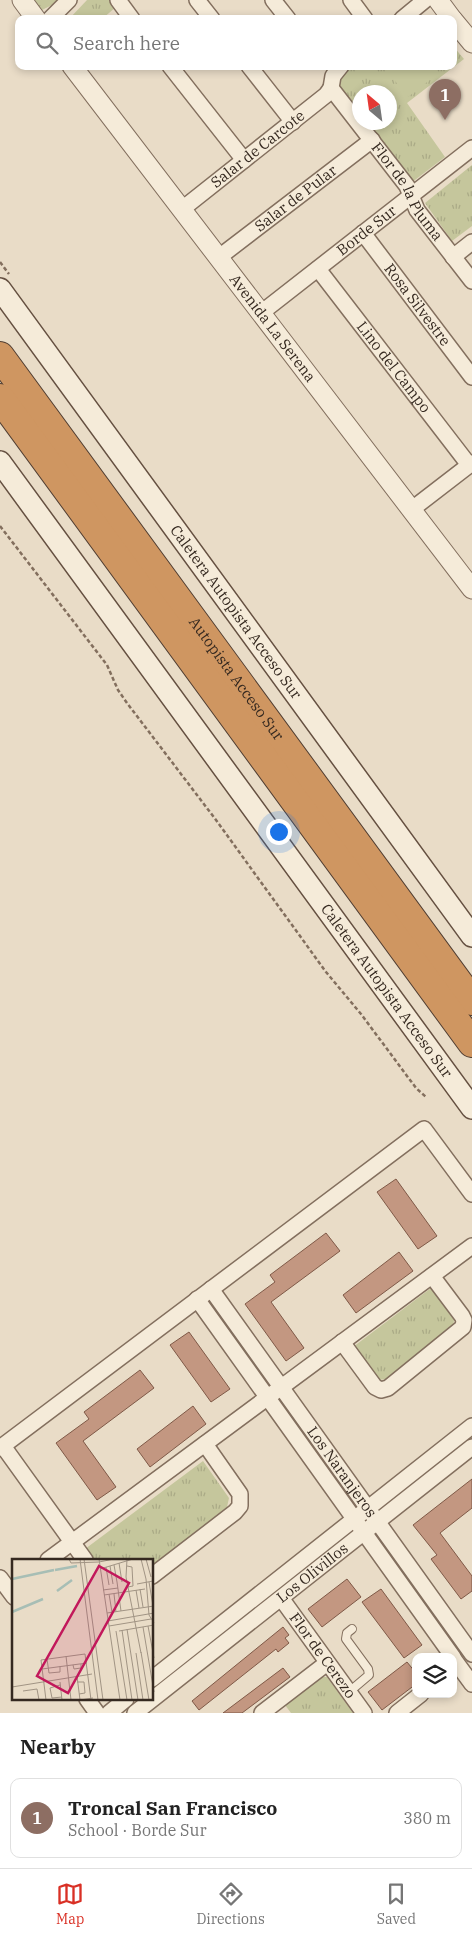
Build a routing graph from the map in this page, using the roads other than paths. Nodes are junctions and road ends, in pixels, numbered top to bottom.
1 (22, 0) edge
2 (69, 0) edge
3 (118, 0) edge
4 (197, 0) edge
5 (273, 0) edge
6 (351, 0) edge
7 (425, 0) edge
8 (438, 0) edge
9 (33, 15) edge
10 (54, 15) edge
11 (129, 15) edge
12 (209, 15) edge
13 (285, 15) edge
14 (363, 15) edge
15 (407, 15) edge
16 (450, 15) edge
17 (457, 24) edge
18 (472, 44) edge
19 (75, 70) edge
20 (173, 70) edge
21 (252, 70) edge
22 (333, 74) edge
23 (293, 122) junction
24 (372, 140) junction
25 (472, 148) edge
26 (244, 160) junction
27 (411, 195) junction
28 (181, 210) junction
29 (362, 233) junction
30 (472, 242) edge
31 (453, 257) junction
32 (218, 258) junction
33 (318, 268) junction
34 (472, 281) edge
35 (0, 289) edge
36 (261, 313) junction
37 (0, 356) edge
38 (472, 377) edge
39 (0, 398) edge
40 (0, 462) edge
41 (470, 464) edge
42 (411, 510) junction
43 (472, 590) edge
44 (472, 936) edge
45 (472, 1001) edge
46 (472, 1043) edge
47 (472, 1108) edge
48 (472, 1194) edge
49 (472, 1246) edge
50 (432, 1276) junction
51 (210, 1289) junction
52 (197, 1299) junction
53 (342, 1342) junction
54 (281, 1388) junction
55 (267, 1398) junction
56 (472, 1426) edge
57 (205, 1444) junction
58 (2, 1447) edge
59 (470, 1452) edge
60 (368, 1509) junction
61 (354, 1520) junction
62 (377, 1522) junction
63 (363, 1533) junction
64 (72, 1542) junction
65 (49, 1559) edge
66 (85, 1559) edge
67 (154, 1574) edge
68 (281, 1598) junction
69 (352, 1628) dead end
70 (448, 1653) edge
71 (472, 1654) edge
72 (328, 1662) junction
73 (457, 1666) edge
74 (154, 1676) edge
75 (472, 1684) edge
76 (349, 1692) junction
77 (154, 1698) edge
78 (415, 1698) edge
79 (88, 1700) edge
80 (125, 1700) edge
81 (152, 1700) edge
82 (281, 1707) edge
83 (97, 1713) edge
84 (109, 1713) edge
85 (135, 1713) edge
86 (262, 1713) edge
87 (364, 1713) edge
88 (397, 1713) edge

1 - 9 street
2 - 10 street
3 - 11 street
4 - 12 street
5 - 13 street
6 - 14 street
7 - 15 street
8 - 16 street
17 - 18 street
19 - 28 street, Avenida La Serena
20 - 26 street
21 - 23 street
22 - 23 street, Salar de Carcote
22 - 24 street, Flor de la Pluma
23 - 26 street, Salar de Carcote
24 - 27 street, Flor de la Pluma
24 - 32 street, Salar de Pular
25 - 27 street, Borde Sur
26 - 28 street, Salar de Carcote
27 - 29 street, Borde Sur
27 - 31 street, Flor de la Pluma
28 - 32 street, Avenida La Serena
29 - 33 street, Borde Sur
29 - 38 street, Rosa Silvestre
30 - 31 street
31 - 34 street, Flor de la Pluma
32 - 36 street, Avenida La Serena
33 - 36 street, Borde Sur
33 - 41 street, Lino del Campo
35 - 44 main road, Caletera Autopista Acceso Sur
36 - 42 street, Avenida La Serena
37 - 45 highway, Autopista Acceso Sur
39 - 46 highway, Autopista Acceso Sur
40 - 47 main road, Caletera Autopista Acceso Sur
41 - 42 street
42 - 43 street, Avenida La Serena
48 - 51 street
49 - 50 street
50 - 53 street
50 - 53 street
51 - 52 street
51 - 54 street, Los Naranjeros
52 - 55 street, Los Naranjeros
52 - 58 street
53 - 54 street
54 - 55 street
54 - 60 street, Los Naranjeros
55 - 57 street
55 - 61 street, Los Naranjeros
56 - 60 street
57 - 64 street
57 - 67 street
58 - 64 street
59 - 62 street, Los Olivillos
60 - 61 street
60 - 62 street, Los Naranjeros
61 - 63 street, Los Naranjeros
61 - 74 street
62 - 63 street, Los Olivillos
62 - 71 street, Los Naranjeros
63 - 68 street, Los Olivillos
63 - 70 street, Los Naranjeros
64 - 65 street
64 - 66 street
68 - 72 street, Flor de Cerezo
68 - 77 street, Los Olivillos
69 - 76 lane
72 - 76 street, Flor de Cerezo
72 - 82 street
73 - 75 street, Los Naranjeros
76 - 87 street, Flor de Cerezo
78 - 88 street
79 - 83 street
80 - 84 street
81 - 85 street, Los Olivillos
82 - 86 street

